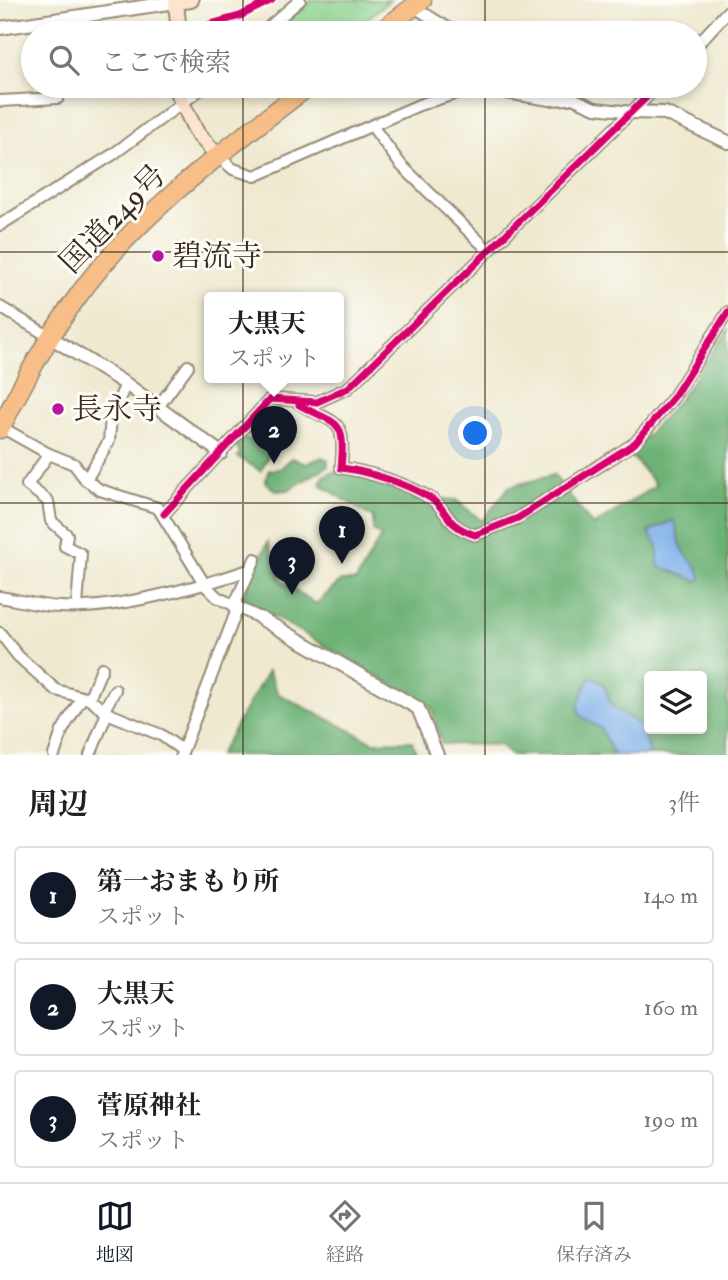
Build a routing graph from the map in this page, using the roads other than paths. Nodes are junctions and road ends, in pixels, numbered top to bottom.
1 (300, 0) edge
2 (183, 1) edge
3 (418, 4) edge
4 (728, 11) edge
5 (47, 21) edge
6 (180, 21) edge
7 (276, 21) edge
8 (395, 21) edge
9 (440, 21) edge
10 (21, 25) edge
11 (0, 28) edge
12 (707, 34) edge
13 (58, 98) dead end
14 (179, 98) edge
15 (190, 98) edge
16 (293, 98) edge
17 (441, 98) edge
18 (537, 98) edge
19 (647, 98) edge
20 (568, 99) joint
21 (0, 101) edge
22 (182, 105) junction
23 (634, 112) junction
24 (372, 126) junction
25 (728, 142) edge
26 (217, 155) junction
27 (0, 225) edge
28 (487, 249) junction
29 (0, 307) edge
30 (728, 312) edge
31 (50, 337) junction
32 (188, 366) dead end
33 (126, 384) junction
34 (293, 401) junction
35 (158, 407) junction
36 (1, 428) edge
37 (221, 453) junction
38 (49, 454) junction
39 (86, 480) junction
40 (164, 514) junction
41 (255, 559) dead end
42 (249, 570) junction
43 (205, 585) junction
44 (0, 597) edge
45 (77, 606) junction
46 (236, 606) junction
47 (260, 618) joint
48 (0, 633) edge
49 (102, 668) dead end
50 (115, 690) dead end
51 (85, 699) junction
52 (106, 711) junction
53 (181, 752) edge
54 (54, 755) edge
55 (90, 755) edge
56 (437, 755) edge

1 - 7 street
2 - 5 street
2 - 6 main road
3 - 8 highway
3 - 9 street
4 - 12 street
10 - 11 street
13 - 21 street
14 - 22 main road
15 - 22 street
16 - 26 highway, 国道249号
17 - 24 street
18 - 20 street
19 - 23 street
20 - 23 street
22 - 26 main road
22 - 27 street
23 - 25 street
23 - 28 street
24 - 26 street
24 - 28 street
26 - 31 highway, 国道249号
28 - 34 street
29 - 31 street
30 - 34 street
31 - 33 street
31 - 36 highway, 国道249号
32 - 35 street
33 - 35 street
33 - 39 street
34 - 37 street
35 - 37 street
36 - 38 street
37 - 40 street
38 - 39 street
38 - 45 street
39 - 40 street
40 - 43 street
41 - 42 street
42 - 43 street
42 - 46 street
43 - 45 street
43 - 46 street
44 - 45 street
46 - 47 street
46 - 53 street
47 - 56 street
48 - 51 street
49 - 51 street
50 - 52 street
51 - 52 street
51 - 54 street
52 - 53 street
52 - 55 street

